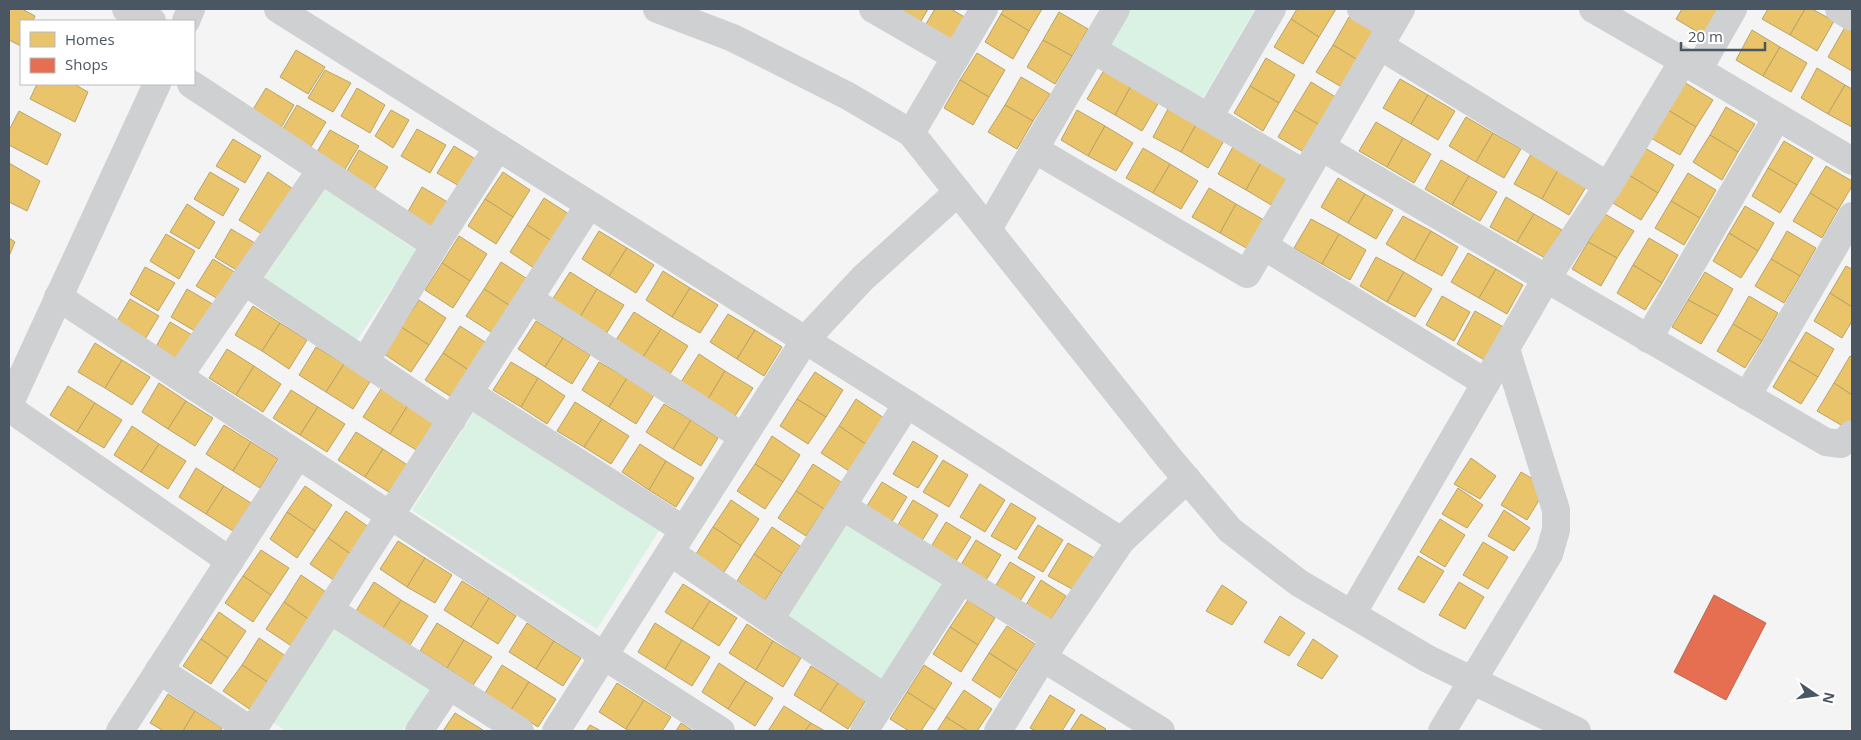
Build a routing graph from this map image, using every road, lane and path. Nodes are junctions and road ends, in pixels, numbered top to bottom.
1 (126, 9) edge
2 (278, 9) edge
3 (657, 9) edge
4 (873, 9) edge
5 (984, 9) edge
6 (1116, 9) edge
7 (1272, 9) edge
8 (1361, 9) edge
9 (1592, 9) edge
10 (1733, 9) edge
11 (1839, 9) edge
12 (1852, 17) edge
13 (150, 20) edge
14 (1391, 27) edge
15 (1092, 49) junction
16 (956, 57) junction
17 (1691, 66) junction
18 (157, 85) edge
19 (193, 85) edge
20 (1209, 117) junction
21 (1777, 117) junction
22 (911, 133) junction
23 (498, 147) junction
24 (1321, 147) junction
25 (1034, 150) junction
26 (1852, 161) edge
27 (321, 170) junction
28 (1305, 174) junction
29 (1608, 186) junction
30 (958, 192) junction
31 (589, 204) junction
32 (1852, 216) edge
33 (988, 229) junction
34 (436, 245) junction
35 (1264, 246) junction
36 (1546, 279) junction
37 (244, 281) junction
38 (58, 297) junction
39 (529, 299) junction
40 (1648, 338) junction
41 (805, 340) junction
42 (1506, 348) junction
43 (365, 362) junction
44 (179, 376) junction
45 (1486, 383) junction
46 (469, 393) junction
47 (1747, 396) junction
48 (907, 404) junction
49 (9, 407) edge
50 (452, 420) junction
51 (1852, 434) edge
52 (743, 437) junction
53 (298, 455) junction
54 (1187, 479) junction
55 (842, 506) junction
56 (391, 516) junction
57 (677, 541) junction
58 (1121, 541) junction
59 (230, 561) junction
60 (961, 580) junction
61 (330, 610) junction
62 (1352, 614) junction
63 (770, 619) junction
64 (1049, 648) junction
65 (604, 656) junction
66 (159, 670) junction
67 (1473, 680) junction
68 (449, 686) junction
69 (885, 698) junction
70 (120, 731) edge
71 (252, 731) edge
72 (419, 731) edge
73 (520, 731) edge
74 (556, 731) edge
75 (721, 731) edge
76 (864, 731) edge
77 (998, 731) edge
78 (1161, 731) edge
79 (1442, 731) edge
80 (1577, 731) edge

1 - 13 street
2 - 23 street
3 - 22 street
4 - 16 street
5 - 16 street
6 - 15 street
7 - 20 street
8 - 14 street
9 - 17 street
10 - 17 street
11 - 12 street
14 - 24 street
14 - 29 street
15 - 20 street
15 - 25 street
16 - 22 street
17 - 21 street
17 - 29 street
18 - 38 street
19 - 27 street
20 - 28 street
21 - 26 street
21 - 40 street
22 - 30 street
23 - 31 street
23 - 34 street
24 - 28 street
24 - 36 street
25 - 33 street
25 - 35 street
27 - 34 street
27 - 37 street
28 - 35 street
29 - 36 street
30 - 33 street
30 - 41 street
31 - 39 street
31 - 41 street
32 - 47 street
33 - 54 street
34 - 43 street
35 - 45 street
36 - 40 street
36 - 42 street
37 - 43 street
37 - 44 street
38 - 44 street
38 - 49 street
39 - 46 street
39 - 52 street
40 - 47 street
41 - 48 street
41 - 52 street
42 - 45 street
42 - 67 street
43 - 50 street
44 - 53 street
45 - 62 street
46 - 50 street
46 - 57 street
47 - 51 street
48 - 55 street
48 - 58 street
49 - 59 street
50 - 56 street
52 - 57 street
53 - 56 street
53 - 59 street
54 - 58 street
54 - 62 street
55 - 60 street
55 - 63 street
56 - 61 street
56 - 65 street
57 - 63 street
57 - 65 street
58 - 64 street
59 - 66 street
60 - 64 street
60 - 69 street
61 - 68 street
61 - 71 street
62 - 67 street
63 - 69 street
64 - 77 street
64 - 78 street
65 - 74 street
65 - 75 street
66 - 70 street
66 - 71 street
67 - 79 street
67 - 80 street
68 - 72 street
68 - 73 street
69 - 76 street

